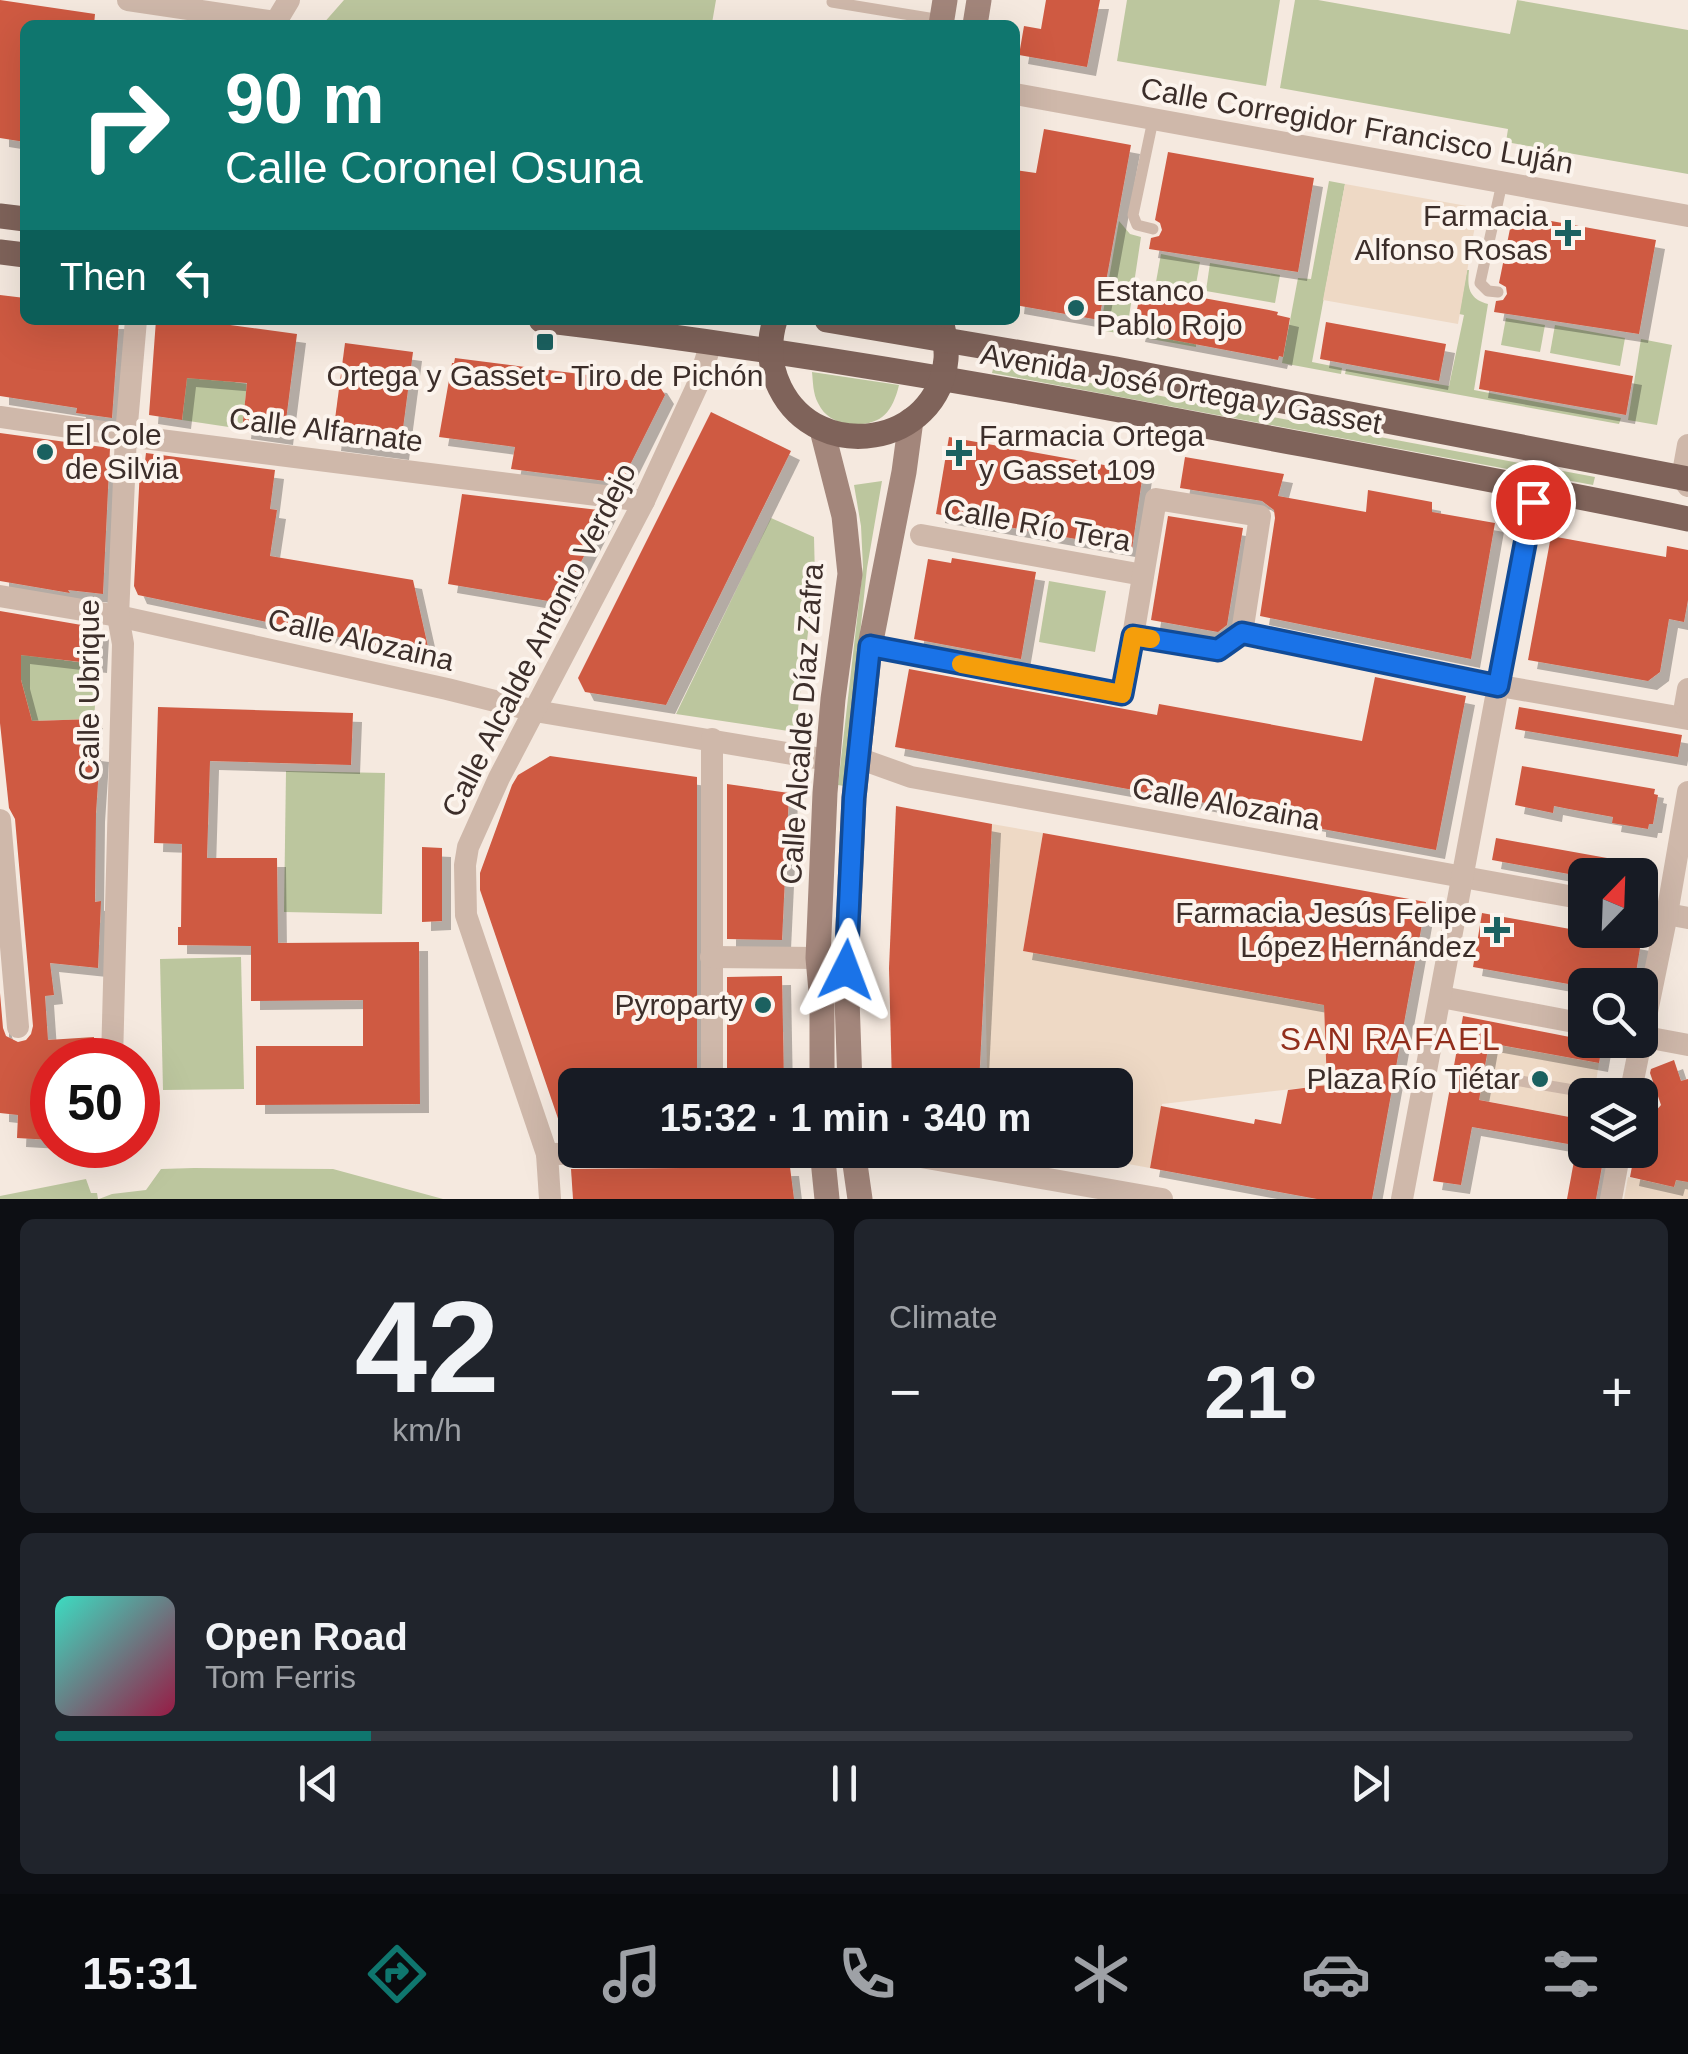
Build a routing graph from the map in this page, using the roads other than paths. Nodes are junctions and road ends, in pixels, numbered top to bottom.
1 (832, 2) edge
2 (152, 7) edge
3 (943, 15) edge
4 (245, 20) edge
5 (1020, 95) edge
6 (1153, 120) junction
7 (1502, 183) junction
8 (1688, 216) edge
9 (1153, 229) dead end
10 (1498, 292) dead end
11 (136, 325) edge
12 (577, 325) edge
13 (774, 325) edge
14 (885, 325) edge
15 (943, 330) edge
16 (711, 344) junction
17 (770, 352) junction
18 (942, 378) junction
19 (0, 417) edge
20 (911, 420) junction
21 (822, 430) junction
22 (126, 435) junction
23 (1688, 445) edge
24 (1686, 481) edge
25 (1535, 488) junction
26 (644, 501) junction
27 (1688, 519) edge
28 (920, 535) dead end
29 (1144, 575) junction
30 (0, 596) edge
31 (118, 616) junction
32 (1242, 633) junction
33 (1133, 636) junction
34 (870, 646) junction
35 (1498, 686) junction
36 (1688, 689) edge
37 (1688, 708) edge
38 (535, 711) junction
39 (1688, 719) edge
40 (712, 739) junction
41 (858, 758) junction
42 (828, 760) junction
43 (1688, 792) edge
44 (0, 820) edge
45 (1463, 876) junction
46 (1568, 896) edge
47 (1678, 916) edge
48 (711, 957) junction
49 (818, 958) junction
50 (1658, 981) edge
51 (1441, 998) junction
52 (1568, 1021) edge
53 (18, 1027) dead end
54 (113, 1038) edge
55 (1658, 1039) edge
56 (1688, 1045) edge
57 (712, 1068) edge
58 (822, 1068) edge
59 (849, 1068) edge
60 (1503, 1078) dead end
61 (1568, 1089) edge
62 (547, 1154) junction
63 (558, 1154) edge
64 (824, 1168) edge
65 (856, 1168) edge
66 (975, 1168) edge
67 (1617, 1168) edge
68 (1109, 1194) edge
69 (550, 1199) edge
70 (828, 1199) edge
71 (860, 1199) edge
72 (1162, 1199) edge
73 (1402, 1199) edge
74 (1611, 1199) edge

1 - 3 lane
2 - 4 street
5 - 6 street, Calle Corregidor Francisco Luján
6 - 7 street, Calle Corregidor Francisco Luján
6 - 9 lane
7 - 8 street, Calle Corregidor Francisco Luján
7 - 10 lane
11 - 22 street, Calle Ubrique
12 - 16 main road, Avenida José Ortega y Gasset
13 - 17 main road
14 - 15 main road, Avenida José Ortega y Gasset
15 - 18 main road
15 - 24 main road, Avenida José Ortega y Gasset
16 - 17 main road, Avenida José Ortega y Gasset
16 - 26 street, Calle Alcalde Antonio Verdejo
17 - 18 main road, Avenida José Ortega y Gasset
17 - 21 main road
18 - 20 main road
18 - 25 main road, Avenida José Ortega y Gasset
19 - 22 street, Calle Alfarnate
20 - 21 main road
20 - 34 main road, Calle Alcalde Díaz Zafra
21 - 42 main road, Calle Alcalde Díaz Zafra
22 - 26 street, Calle Alfarnate
22 - 31 street, Calle Ubrique
23 - 24 street
25 - 27 main road, Avenida José Ortega y Gasset
25 - 35 street
26 - 38 street, Calle Alcalde Antonio Verdejo
28 - 29 street, Calle Río Tera
29 - 32 street, Calle Río Tera
29 - 33 street, Calle Río Tera
30 - 31 street, Calle Alozaina
31 - 38 street, Calle Alozaina
31 - 54 street, Calle Ubrique
32 - 33 street
32 - 35 street
33 - 34 street, Calle Río Tera
34 - 41 main road, Calle Alcalde Díaz Zafra
35 - 39 street
35 - 45 street
36 - 37 street
38 - 40 street, Calle Alozaina
38 - 62 street, Calle Alcalde Antonio Verdejo
40 - 42 street, Calle Alozaina
40 - 48 street
41 - 45 street, Calle Alozaina
41 - 59 main road, Calle Alcalde Díaz Zafra
42 - 49 main road, Calle Alcalde Díaz Zafra
43 - 47 street
44 - 53 street
45 - 46 street, Calle Alozaina
45 - 51 street
47 - 50 street
48 - 49 street
48 - 57 street
49 - 58 main road, Calle Alcalde Díaz Zafra
51 - 52 street
51 - 73 street
55 - 56 street
60 - 61 lane
62 - 63 street
62 - 69 street, Calle Alcalde Antonio Verdejo
64 - 70 main road
65 - 71 main road
66 - 68 street
67 - 74 street
68 - 72 street

